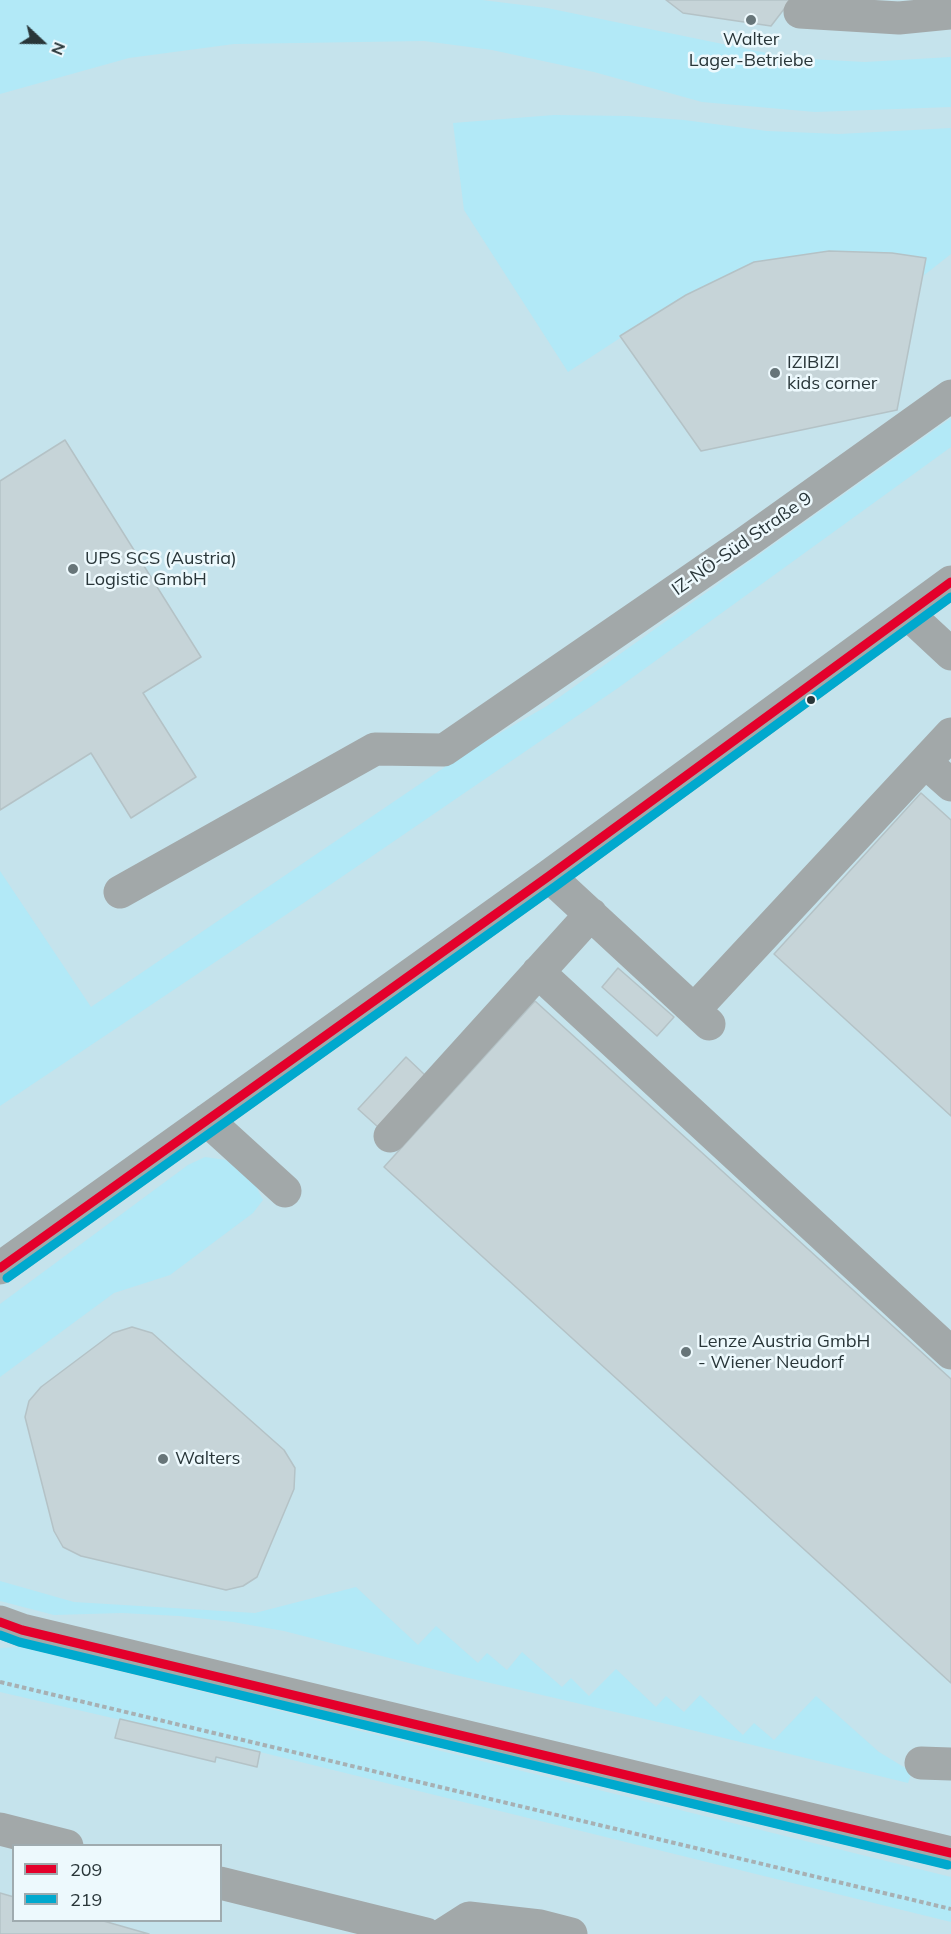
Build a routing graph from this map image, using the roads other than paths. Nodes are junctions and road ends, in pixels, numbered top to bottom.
1 (800, 12) dead end
2 (951, 13) edge
3 (951, 396) edge
4 (951, 582) edge
5 (908, 614) junction
6 (951, 654) edge
7 (951, 734) edge
8 (925, 762) junction
9 (951, 785) edge
10 (549, 876) junction
11 (120, 892) dead end
12 (591, 914) junction
13 (538, 972) junction
14 (207, 1120) junction
15 (390, 1136) dead end
16 (285, 1191) dead end
17 (0, 1268) edge
18 (951, 1353) edge
19 (0, 1622) edge
20 (0, 1829) edge
21 (63, 1844) edge
22 (951, 1854) edge
23 (222, 1883) edge
24 (426, 1934) edge
25 (444, 1934) edge
26 (571, 1934) edge

1 - 2 street
3 - 11 street, IZ-NÖ-Süd Straße 9
4 - 5 street
5 - 6 street
5 - 10 street
7 - 8 street
8 - 9 street
8 - 12 street
10 - 12 street
10 - 14 street
12 - 13 street
13 - 15 street
13 - 18 street
14 - 16 street
14 - 17 street
19 - 22 street
20 - 21 street
23 - 24 street
25 - 26 street

